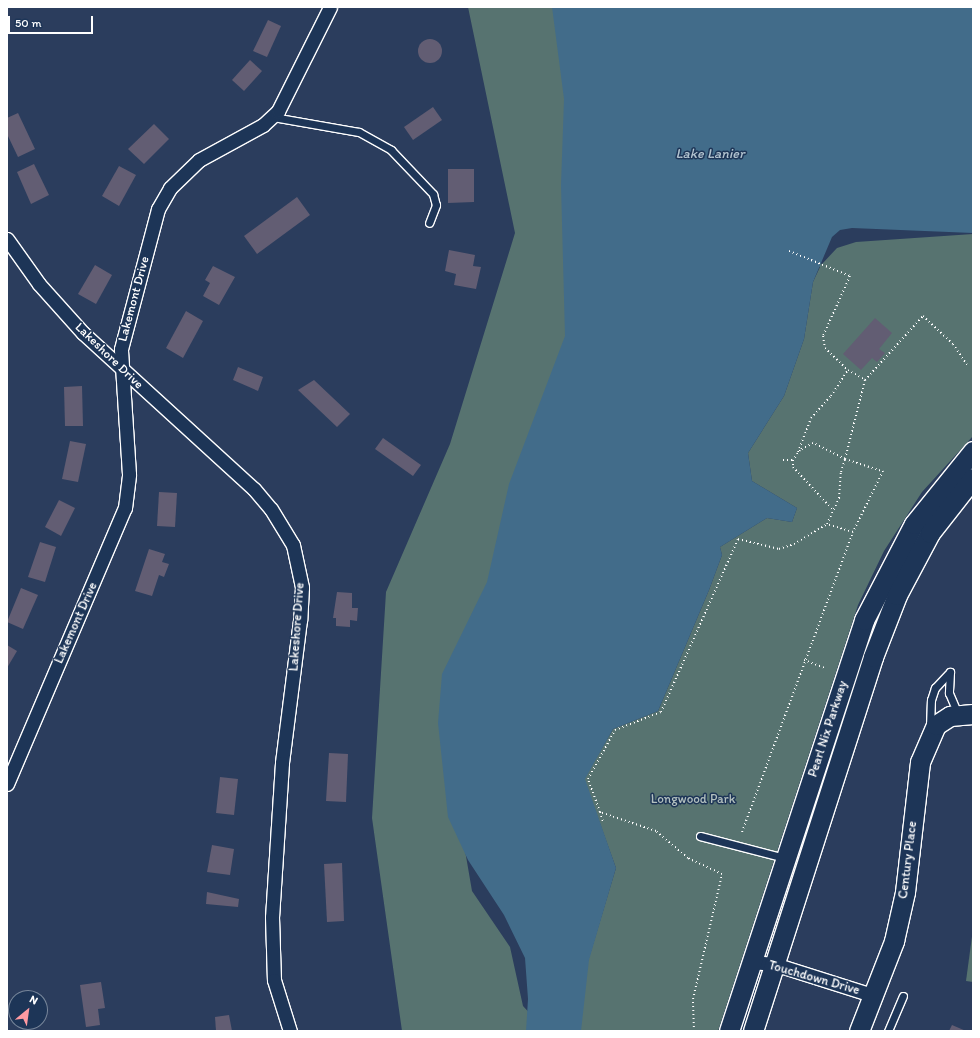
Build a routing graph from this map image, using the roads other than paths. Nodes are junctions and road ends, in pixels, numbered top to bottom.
1 (330, 7) edge
2 (272, 116) junction
3 (429, 223) dead end
4 (7, 239) edge
5 (120, 368) junction
6 (973, 451) edge
7 (973, 478) edge
8 (965, 714) edge
9 (931, 732) junction
10 (7, 784) edge
11 (700, 836) dead end
12 (785, 858) junction
13 (752, 962) junction
14 (774, 964) junction
15 (875, 996) junction
16 (903, 996) dead end
17 (290, 1031) edge
18 (729, 1031) edge
19 (753, 1031) edge
20 (859, 1031) edge
21 (888, 1031) edge

1 - 2 street, Lakemont Drive
2 - 3 lane
2 - 5 street, Lakemont Drive
4 - 5 street, Lakeshore Drive
5 - 10 street, Lakemont Drive
5 - 17 street, Lakeshore Drive
6 - 12 street, Pearl Nix Parkway
7 - 14 street, Pearl Nix Parkway
8 - 9 street, Century Place
8 - 9 lane
9 - 15 street, Century Place
11 - 12 lane
12 - 13 street, Pearl Nix Parkway
13 - 14 street, Touchdown Drive
13 - 18 street, Pearl Nix Parkway
14 - 15 street, Touchdown Drive
14 - 19 street, Pearl Nix Parkway
15 - 20 street, Century Place
16 - 21 lane

